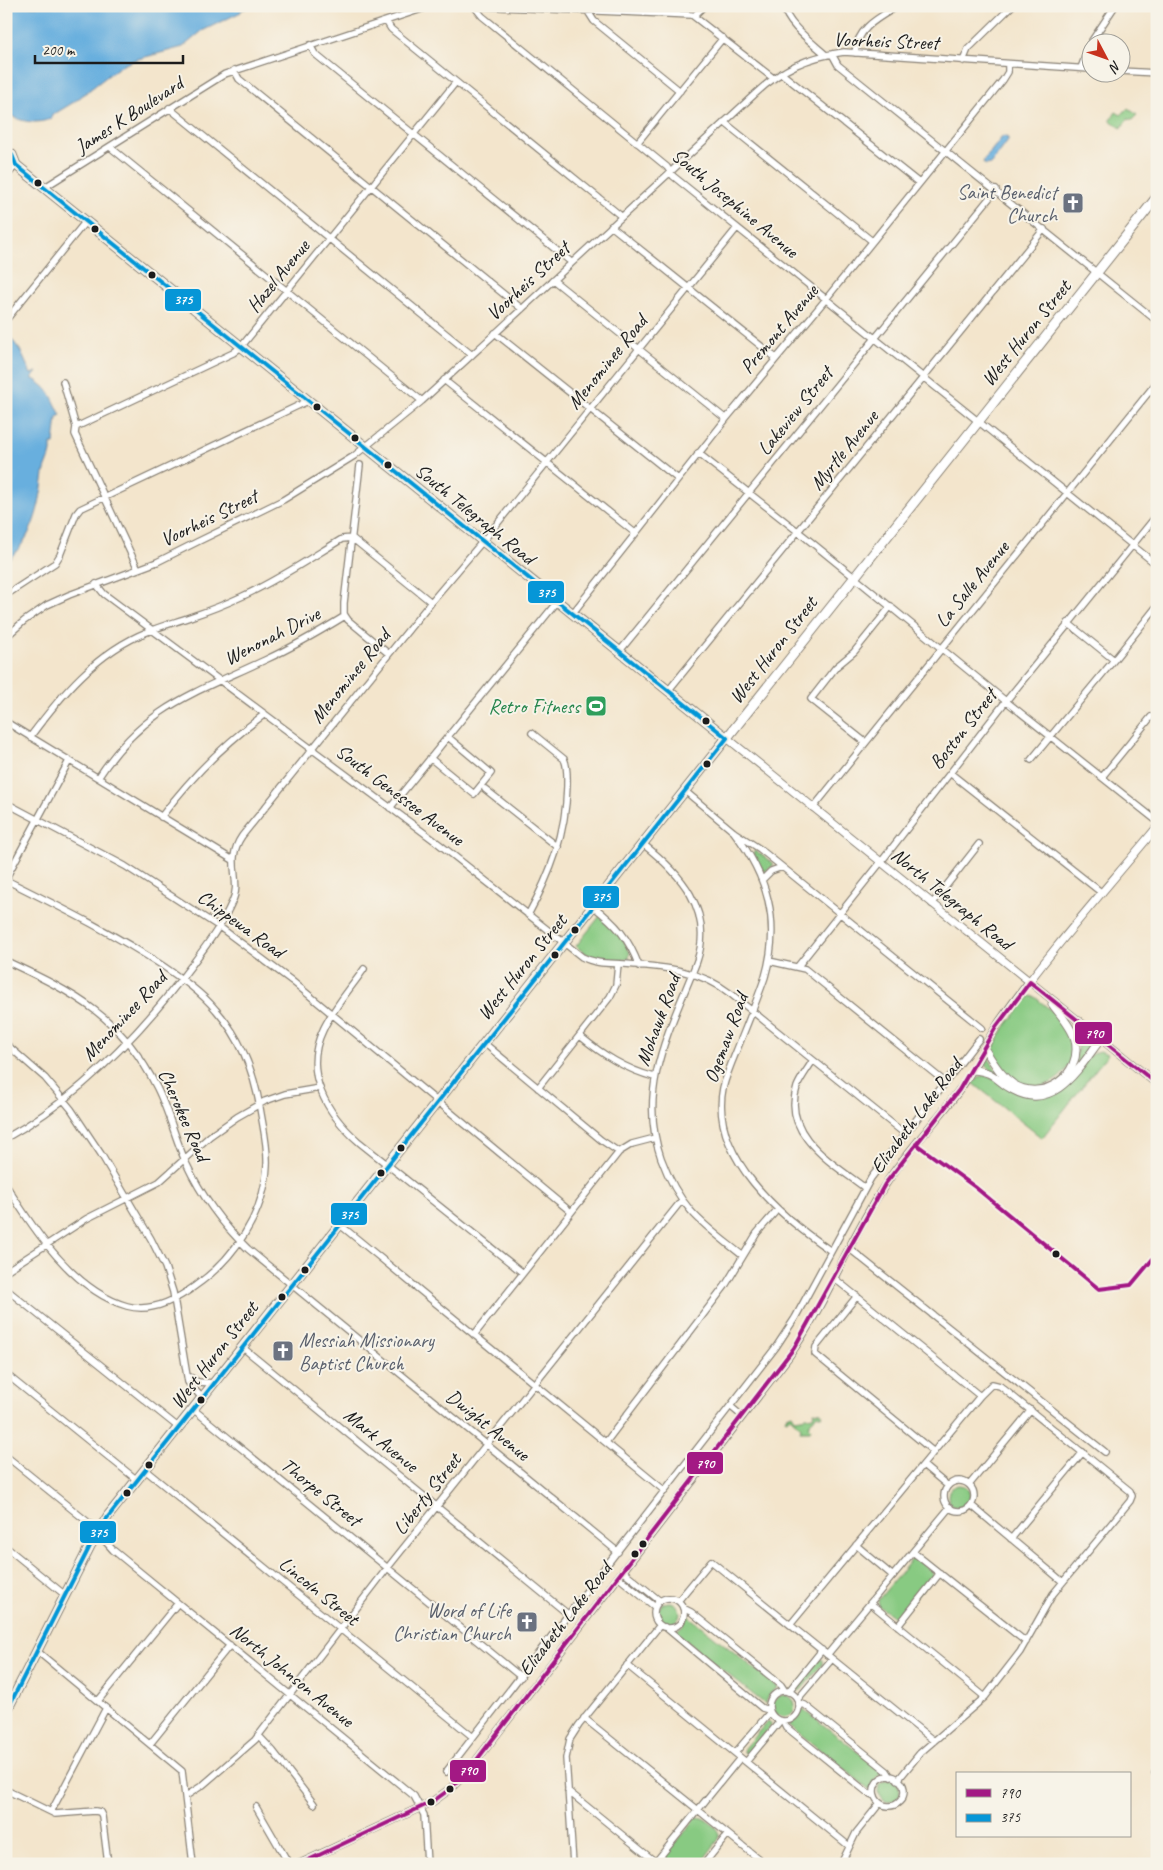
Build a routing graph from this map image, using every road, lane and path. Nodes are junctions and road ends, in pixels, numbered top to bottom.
1 (431, 6) edge
2 (476, 6) edge
3 (704, 6) edge
4 (784, 6) edge
5 (898, 6) edge
6 (1012, 6) edge
7 (1115, 6) edge
8 (587, 10) junction
9 (694, 16) junction
10 (386, 21) junction
11 (1098, 32) edge
12 (722, 38) junction
13 (310, 45) junction
14 (854, 53) junction
15 (829, 54) junction
16 (963, 61) junction
17 (1008, 64) junction
18 (1080, 68) edge
19 (234, 70) junction
20 (1130, 72) edge
21 (781, 73) junction
22 (1157, 73) edge
23 (773, 78) junction
24 (456, 82) junction
25 (680, 91) junction
26 (169, 108) junction
27 (724, 122) junction
28 (414, 134) junction
29 (637, 143) junction
30 (110, 147) junction
31 (6, 150) edge
32 (946, 150) junction
33 (6, 163) edge
34 (16, 165) junction
35 (670, 172) junction
36 (6, 177) edge
37 (919, 183) junction
38 (372, 186) junction
39 (45, 187) junction
40 (996, 190) junction
41 (1157, 197) edge
42 (621, 216) junction
43 (86, 220) junction
44 (611, 226) junction
45 (738, 228) junction
46 (1044, 229) junction
47 (329, 239) junction
48 (872, 241) junction
49 (571, 262) junction
50 (1097, 272) junction
51 (553, 280) junction
52 (688, 288) junction
53 (287, 291) junction
54 (826, 299) junction
55 (522, 309) junction
56 (6, 320) edge
57 (1157, 321) edge
58 (495, 333) junction
59 (875, 339) junction
60 (241, 347) junction
61 (639, 349) junction
62 (472, 355) junction
63 (776, 358) junction
64 (924, 378) junction
65 (444, 380) junction
66 (62, 382) dead end
67 (1157, 382) edge
68 (422, 400) junction
69 (308, 401) junction
70 (590, 409) junction
71 (726, 419) junction
72 (978, 421) junction
73 (76, 427) junction
74 (365, 447) junction
75 (698, 453) junction
76 (547, 462) junction
77 (360, 465) dead end
78 (678, 479) junction
79 (1067, 492) junction
80 (748, 493) junction
81 (105, 496) junction
82 (1157, 515) edge
83 (798, 532) junction
84 (635, 533) junction
85 (352, 538) junction
86 (481, 541) junction
87 (1132, 545) junction
88 (1157, 565) edge
89 (138, 569) junction
90 (854, 576) junction
91 (96, 584) junction
92 (6, 595) edge
93 (431, 602) junction
94 (557, 602) junction
95 (891, 606) junction
96 (1157, 606) edge
97 (572, 614) junction
98 (345, 616) junction
99 (1068, 623) junction
100 (152, 630) junction
101 (6, 636) edge
102 (941, 648) junction
103 (619, 652) junction
104 (389, 654) junction
105 (1114, 660) junction
106 (219, 680) junction
107 (668, 691) junction
108 (1006, 700) junction
109 (265, 714) junction
110 (1151, 717) dead end
111 (6, 722) edge
112 (532, 733) dead end
113 (30, 736) junction
114 (1050, 736) junction
115 (448, 737) junction
116 (727, 738) junction
117 (865, 742) junction
118 (312, 749) junction
119 (430, 758) junction
120 (69, 760) junction
121 (1031, 760) dead end
122 (950, 773) junction
123 (1102, 777) junction
124 (98, 778) junction
125 (485, 789) dead end
126 (685, 792) junction
127 (6, 803) edge
128 (390, 808) junction
129 (813, 808) junction
130 (161, 816) junction
131 (37, 819) junction
132 (1157, 821) edge
133 (1157, 827) edge
134 (734, 832) junction
135 (643, 844) junction
136 (979, 844) dead end
137 (558, 848) junction
138 (233, 860) junction
139 (881, 862) junction
140 (782, 866) junction
141 (6, 879) edge
142 (762, 880) junction
143 (1102, 893) junction
144 (932, 904) junction
145 (593, 906) junction
146 (840, 914) junction
147 (528, 915) junction
148 (218, 926) junction
149 (564, 943) junction
150 (6, 961) edge
151 (769, 961) junction
152 (618, 964) junction
153 (639, 966) junction
154 (798, 966) junction
155 (364, 969) dead end
156 (692, 973) junction
157 (181, 979) junction
158 (1030, 982) junction
159 (1046, 996) junction
160 (752, 1011) junction
161 (332, 1015) junction
162 (982, 1028) dead end
163 (580, 1036) junction
164 (978, 1038) dead end
165 (1101, 1039) junction
166 (127, 1042) junction
167 (484, 1043) junction
168 (6, 1044) edge
169 (984, 1048) junction
170 (813, 1060) junction
171 (972, 1070) junction
172 (654, 1077) junction
173 (945, 1082) junction
174 (1157, 1084) edge
175 (320, 1088) junction
176 (538, 1088) junction
177 (63, 1100) junction
178 (437, 1102) junction
179 (260, 1104) junction
180 (905, 1134) junction
181 (6, 1138) edge
182 (655, 1138) junction
183 (619, 1152) junction
184 (185, 1159) junction
185 (388, 1164) junction
186 (6, 1185) edge
187 (865, 1188) junction
188 (128, 1198) junction
189 (682, 1200) junction
190 (777, 1210) junction
191 (571, 1212) junction
192 (339, 1224) junction
193 (239, 1241) junction
194 (47, 1244) junction
195 (850, 1249) junction
196 (831, 1252) junction
197 (743, 1256) junction
198 (6, 1271) edge
199 (522, 1273) junction
200 (834, 1278) junction
201 (291, 1285) junction
202 (6, 1289) edge
203 (857, 1296) junction
204 (175, 1299) junction
205 (474, 1335) junction
206 (242, 1348) junction
207 (6, 1374) edge
208 (188, 1376) junction
209 (214, 1383) junction
210 (534, 1384) junction
211 (980, 1396) junction
212 (202, 1398) junction
213 (730, 1406) junction
214 (193, 1409) junction
215 (1030, 1410) junction
216 (742, 1416) junction
217 (178, 1427) junction
218 (606, 1442) junction
219 (487, 1445) junction
220 (934, 1452) junction
221 (1083, 1452) junction
222 (1105, 1452) dead end
223 (6, 1456) edge
224 (922, 1465) junction
225 (145, 1470) junction
226 (137, 1480) junction
227 (969, 1484) junction
228 (948, 1486) junction
229 (665, 1491) junction
230 (970, 1505) junction
231 (437, 1507) junction
232 (950, 1507) junction
233 (97, 1533) junction
234 (1011, 1539) junction
235 (856, 1545) junction
236 (8, 1552) edge
237 (618, 1552) junction
238 (913, 1552) junction
239 (388, 1568) junction
240 (620, 1574) junction
241 (940, 1574) junction
242 (893, 1576) junction
243 (1063, 1582) junction
244 (65, 1595) junction
245 (660, 1601) junction
246 (678, 1601) junction
247 (178, 1603) junction
248 (870, 1603) junction
249 (656, 1607) junction
250 (683, 1608) junction
251 (569, 1615) junction
252 (790, 1624) junction
253 (662, 1626) junction
254 (898, 1626) junction
255 (340, 1629) junction
256 (1026, 1642) junction
257 (230, 1645) junction
258 (822, 1650) junction
259 (37, 1651) junction
260 (830, 1657) junction
261 (627, 1665) junction
262 (521, 1677) junction
263 (786, 1691) junction
264 (290, 1694) junction
265 (985, 1697) junction
266 (98, 1701) junction
267 (798, 1702) junction
268 (106, 1708) junction
269 (770, 1711) junction
270 (6, 1712) edge
271 (584, 1718) junction
272 (782, 1721) junction
273 (258, 1735) junction
274 (473, 1738) junction
275 (934, 1741) junction
276 (150, 1744) junction
277 (740, 1758) junction
278 (446, 1772) dead end
279 (891, 1777) junction
280 (898, 1780) junction
281 (6, 1790) edge
282 (568, 1791) junction
283 (186, 1796) junction
284 (875, 1796) junction
285 (880, 1802) junction
286 (314, 1804) dead end
287 (421, 1807) junction
288 (256, 1808) dead end
289 (698, 1810) junction
290 (51, 1812) junction
291 (728, 1834) junction
292 (849, 1846) junction
293 (656, 1863) edge
294 (108, 1864) edge
295 (193, 1864) edge
296 (289, 1864) edge
297 (298, 1864) edge
298 (427, 1864) edge
299 (573, 1864) edge
300 (704, 1864) edge
301 (765, 1864) edge
302 (841, 1864) edge

1 - 10 street, James K Boulevard
2 - 8 street
2 - 29 street, South Josephine Avenue
3 - 9 street
4 - 15 street
5 - 14 street
6 - 16 street
7 - 11 street
8 - 9 street
8 - 25 street
9 - 12 street
10 - 13 street, James K Boulevard
10 - 24 street
12 - 23 street
12 - 25 street
13 - 19 street, James K Boulevard
13 - 28 street
14 - 15 street, Voorheis Street
14 - 16 street, Voorheis Street
15 - 21 street, Voorheis Street
15 - 32 street
16 - 17 street, Voorheis Street
17 - 18 street, Voorheis Street
17 - 32 street, Premont Avenue
19 - 26 street, James K Boulevard
19 - 38 street
20 - 22 street
21 - 23 street, Voorheis Street
21 - 37 street
23 - 27 street, Voorheis Street
24 - 28 street, Hazel Avenue
24 - 42 street
25 - 29 street
26 - 30 street, James K Boulevard
26 - 47 street
27 - 35 street, Voorheis Street
27 - 48 street
28 - 38 street, Hazel Avenue
28 - 49 street
29 - 35 street, South Josephine Avenue
30 - 39 street, James K Boulevard
30 - 53 street
31 - 34 highway
32 - 37 street, Premont Avenue
32 - 40 street
33 - 34 highway
34 - 36 street
34 - 39 highway, South Telegraph Road
35 - 42 street, Voorheis Street
35 - 45 street, South Josephine Avenue
37 - 48 street, Premont Avenue
38 - 47 street, Hazel Avenue
38 - 55 street
39 - 43 highway, South Telegraph Road
40 - 46 street
40 - 59 street, Lakeview Street
41 - 50 highway, West Huron Street
42 - 44 street, Voorheis Street
43 - 56 street
43 - 60 highway, South Telegraph Road
44 - 49 street, Voorheis Street
44 - 52 street
45 - 52 street, Menominee Road
45 - 54 street, South Josephine Avenue
46 - 50 street
46 - 64 street, Myrtle Avenue
47 - 53 street, Hazel Avenue
47 - 62 street
48 - 54 street, Premont Avenue
49 - 51 street, Voorheis Street
50 - 57 street
50 - 72 highway, West Huron Street
51 - 55 street, Voorheis Street
51 - 61 street
52 - 61 street, Menominee Road
52 - 63 street
53 - 60 street, Hazel Avenue
53 - 68 street
54 - 59 street, South Josephine Avenue
54 - 63 street, Premont Avenue
55 - 58 street, Voorheis Street
58 - 62 street, Voorheis Street
58 - 70 street
59 - 64 street, South Josephine Avenue
59 - 80 street, Lakeview Street
60 - 69 highway, South Telegraph Road
60 - 73 street, Hazel Avenue
61 - 70 street, Menominee Road
61 - 71 street
62 - 65 street, Voorheis Street
63 - 71 street, Premont Avenue
64 - 72 street, South Josephine Avenue
64 - 83 street, Myrtle Avenue
65 - 68 street, Voorheis Street
65 - 76 street
66 - 73 street
67 - 79 street, La Salle Avenue
68 - 74 street, Voorheis Street
69 - 74 highway, South Telegraph Road
69 - 81 street
70 - 76 street, Menominee Road
70 - 78 street
71 - 75 street, Premont Avenue
72 - 79 street, South Josephine Avenue
72 - 90 highway, West Huron Street
73 - 81 street
74 - 86 highway, South Telegraph Road
74 - 89 street, Voorheis Street
75 - 78 street, Premont Avenue
75 - 80 street
76 - 84 street
76 - 86 street, Menominee Road
77 - 85 street, Wenonah Drive
78 - 84 street, Premont Avenue
79 - 87 street, South Josephine Avenue
79 - 102 street, La Salle Avenue
80 - 83 street
80 - 103 street, Lakeview Street
81 - 89 street
81 - 92 street
82 - 87 street, Boston Street
83 - 90 street
83 - 107 street, Myrtle Avenue
84 - 97 street, Premont Avenue
85 - 93 street
85 - 98 street, Wenonah Drive
85 - 100 street
86 - 93 street, Menominee Road
86 - 94 highway, South Telegraph Road
87 - 88 street, South Josephine Avenue
87 - 99 street, Boston Street
89 - 91 street, Voorheis Street
90 - 95 street
90 - 116 highway, West Huron Street
91 - 100 street, South Genessee Avenue
91 - 101 street, Voorheis Street
93 - 104 street, Menominee Road
94 - 97 highway, South Telegraph Road
94 - 115 street
95 - 102 street
95 - 117 street
96 - 105 street
97 - 103 highway, South Telegraph Road
98 - 104 street
98 - 106 street, Wenonah Drive
99 - 105 street
99 - 108 street, Boston Street
100 - 106 street, South Genessee Avenue
100 - 113 street
102 - 108 street
102 - 117 street, La Salle Avenue
103 - 107 highway, South Telegraph Road
104 - 118 street, Menominee Road
105 - 114 street
106 - 109 street, South Genessee Avenue
106 - 124 street, Wenonah Drive
107 - 116 highway, South Telegraph Road
108 - 114 street
108 - 122 street, Boston Street
109 - 118 street, South Genessee Avenue
109 - 130 street
110 - 123 street
111 - 113 street
112 - 137 street
113 - 120 street
114 - 121 street
114 - 123 street
115 - 119 street
115 - 119 street
116 - 126 highway, West Huron Street
116 - 129 main road, North Telegraph Road
117 - 129 street, La Salle Avenue
118 - 128 street, South Genessee Avenue
118 - 138 street, Menominee Road
119 - 128 street
120 - 124 street
120 - 131 street
122 - 139 street, Boston Street
122 - 143 street
123 - 132 street
124 - 130 street
125 - 137 street
126 - 134 street
126 - 135 highway, West Huron Street
127 - 131 street, Chippewa Road
128 - 147 street, South Genessee Avenue
129 - 139 main road, North Telegraph Road
130 - 138 street
131 - 141 street
131 - 148 street, Chippewa Road
133 - 143 main road, Elizabeth Lake Road
134 - 140 street
134 - 142 street, Ogemaw Road
135 - 145 highway, West Huron Street
135 - 156 street, Mohawk Road
136 - 144 street
137 - 147 street
138 - 148 street, Menominee Road
139 - 144 main road, North Telegraph Road
139 - 146 street, Boston Street
140 - 142 street
140 - 146 street
141 - 157 street
142 - 151 street, Ogemaw Road
143 - 158 main road, Elizabeth Lake Road
144 - 158 main road, North Telegraph Road
145 - 149 highway, West Huron Street
145 - 153 street
146 - 154 street, Boston Street
146 - 162 street
147 - 149 street, South Genessee Avenue
148 - 157 street, Menominee Road
148 - 161 street, Chippewa Road
149 - 152 street, South Genessee Avenue
149 - 167 highway, West Huron Street
150 - 166 street, Cherokee Road
151 - 154 street
151 - 160 street, Ogemaw Road
152 - 153 street, South Genessee Avenue
152 - 163 street
153 - 156 street, South Genessee Avenue
154 - 173 street
155 - 161 street
156 - 160 street, South Genessee Avenue
156 - 172 street, Mohawk Road
157 - 166 street, Menominee Road
157 - 179 street
158 - 159 main road, North Telegraph Road
158 - 169 main road, Elizabeth Lake Road
159 - 165 main road, North Telegraph Road
159 - 169 main road
160 - 170 street, South Genessee Avenue
160 - 190 street, Ogemaw Road
161 - 175 street
161 - 178 street, Chippewa Road
163 - 172 street
163 - 176 street
164 - 173 street, Elizabeth Lake Road
165 - 171 main road
165 - 174 main road, North Telegraph Road
166 - 177 street, Menominee Road
166 - 184 street, Cherokee Road
167 - 176 street
167 - 178 highway, West Huron Street
168 - 177 street
169 - 171 main road, Elizabeth Lake Road
170 - 180 street, South Genessee Avenue
170 - 187 street
171 - 195 main road, Elizabeth Lake Road
172 - 182 street, Mohawk Road
173 - 180 street, Elizabeth Lake Road
175 - 179 street
175 - 185 street
176 - 183 street
177 - 181 street, Menominee Road
177 - 188 street
178 - 185 highway, West Huron Street
178 - 191 street, Chippewa Road
179 - 184 street
179 - 193 street
180 - 187 street, Elizabeth Lake Road
182 - 183 street
182 - 189 street, Mohawk Road
183 - 191 street
184 - 188 street
184 - 193 street, Cherokee Road
185 - 192 highway, West Huron Street
185 - 199 street
186 - 194 street
187 - 196 street, Elizabeth Lake Road
188 - 194 street
188 - 204 street
189 - 197 street, Mohawk Road
189 - 210 street, Liberty Street
190 - 196 street, Ogemaw Road
190 - 197 street
191 - 199 street
192 - 201 highway, West Huron Street
192 - 205 street
193 - 201 street, Cherokee Road
193 - 204 street
194 - 198 street
194 - 204 street
195 - 200 main road, Elizabeth Lake Road
195 - 222 street
196 - 213 street, Elizabeth Lake Road
197 - 218 street
199 - 205 street
200 - 203 street
200 - 216 main road, Elizabeth Lake Road
201 - 206 highway, West Huron Street
201 - 219 street, Dwight Avenue
202 - 217 street
203 - 211 street
203 - 220 street
204 - 208 street
205 - 210 street
206 - 209 highway, West Huron Street
206 - 231 street, Mark Avenue
207 - 226 street
208 - 209 street
208 - 212 street
209 - 212 highway, West Huron Street
210 - 218 street
210 - 219 street, Liberty Street
211 - 215 street
211 - 220 street
212 - 214 highway, West Huron Street
213 - 216 street
213 - 229 street, Elizabeth Lake Road
214 - 217 highway, West Huron Street
214 - 239 street, Thorpe Street
215 - 221 street
215 - 227 street
216 - 240 main road, Elizabeth Lake Road
217 - 225 highway, West Huron Street
218 - 229 street
219 - 231 street, Liberty Street
219 - 237 street, Dwight Avenue
220 - 224 street
221 - 234 street
221 - 243 street
223 - 233 street, North Johnson Avenue
224 - 228 street
224 - 235 street
225 - 226 highway, West Huron Street
225 - 255 street, Lincoln Street
226 - 233 highway, West Huron Street
227 - 228 street
227 - 230 street
228 - 232 street
229 - 237 street, Elizabeth Lake Road
230 - 232 street
230 - 234 street
231 - 239 street, Liberty Street
231 - 251 street, Mark Avenue
232 - 238 street
233 - 244 highway, West Huron Street
233 - 247 street, North Johnson Avenue
234 - 243 street
235 - 242 street
235 - 252 street
236 - 244 street
237 - 251 street, Elizabeth Lake Road
238 - 241 street
238 - 242 street
239 - 255 street, Liberty Street
239 - 262 street, Thorpe Street
240 - 245 street
240 - 249 street
240 - 287 main road, Elizabeth Lake Road
241 - 254 street
241 - 256 street
242 - 248 street
243 - 256 street
244 - 259 highway, West Huron Street
245 - 246 street
245 - 249 street
246 - 250 street
246 - 252 street
247 - 257 street, North Johnson Avenue
247 - 266 street
248 - 254 street
248 - 260 street
249 - 253 street
250 - 253 street
250 - 263 street
251 - 262 street, Elizabeth Lake Road
252 - 258 street
253 - 261 street
253 - 269 street
254 - 265 street
255 - 264 street, Liberty Street
255 - 274 street, Lincoln Street
256 - 265 street
257 - 264 street, North Johnson Avenue
257 - 276 street
258 - 260 street
258 - 263 street
259 - 266 street
259 - 270 highway, West Huron Street
260 - 267 street
260 - 275 street
261 - 271 street
261 - 277 street
262 - 274 street, Elizabeth Lake Road
263 - 267 street
263 - 269 street
264 - 273 street, Liberty Street
264 - 287 street, North Johnson Avenue
265 - 275 street
266 - 268 street
267 - 272 street
267 - 279 street
268 - 276 street
268 - 290 street
269 - 272 street
269 - 277 street
271 - 282 street
271 - 289 street
272 - 277 street
272 - 284 street
273 - 283 street, Liberty Street
273 - 286 street
274 - 278 street, Elizabeth Lake Road
275 - 280 street
276 - 283 street
277 - 289 street
277 - 292 street
279 - 280 street
279 - 284 street
280 - 285 street
281 - 290 street
282 - 293 street
282 - 299 street
283 - 295 street
284 - 285 street
285 - 292 street
287 - 297 main road, Elizabeth Lake Road
287 - 298 street
288 - 296 street
289 - 291 street
289 - 293 street
290 - 294 street
291 - 300 street
291 - 301 street
292 - 302 street

